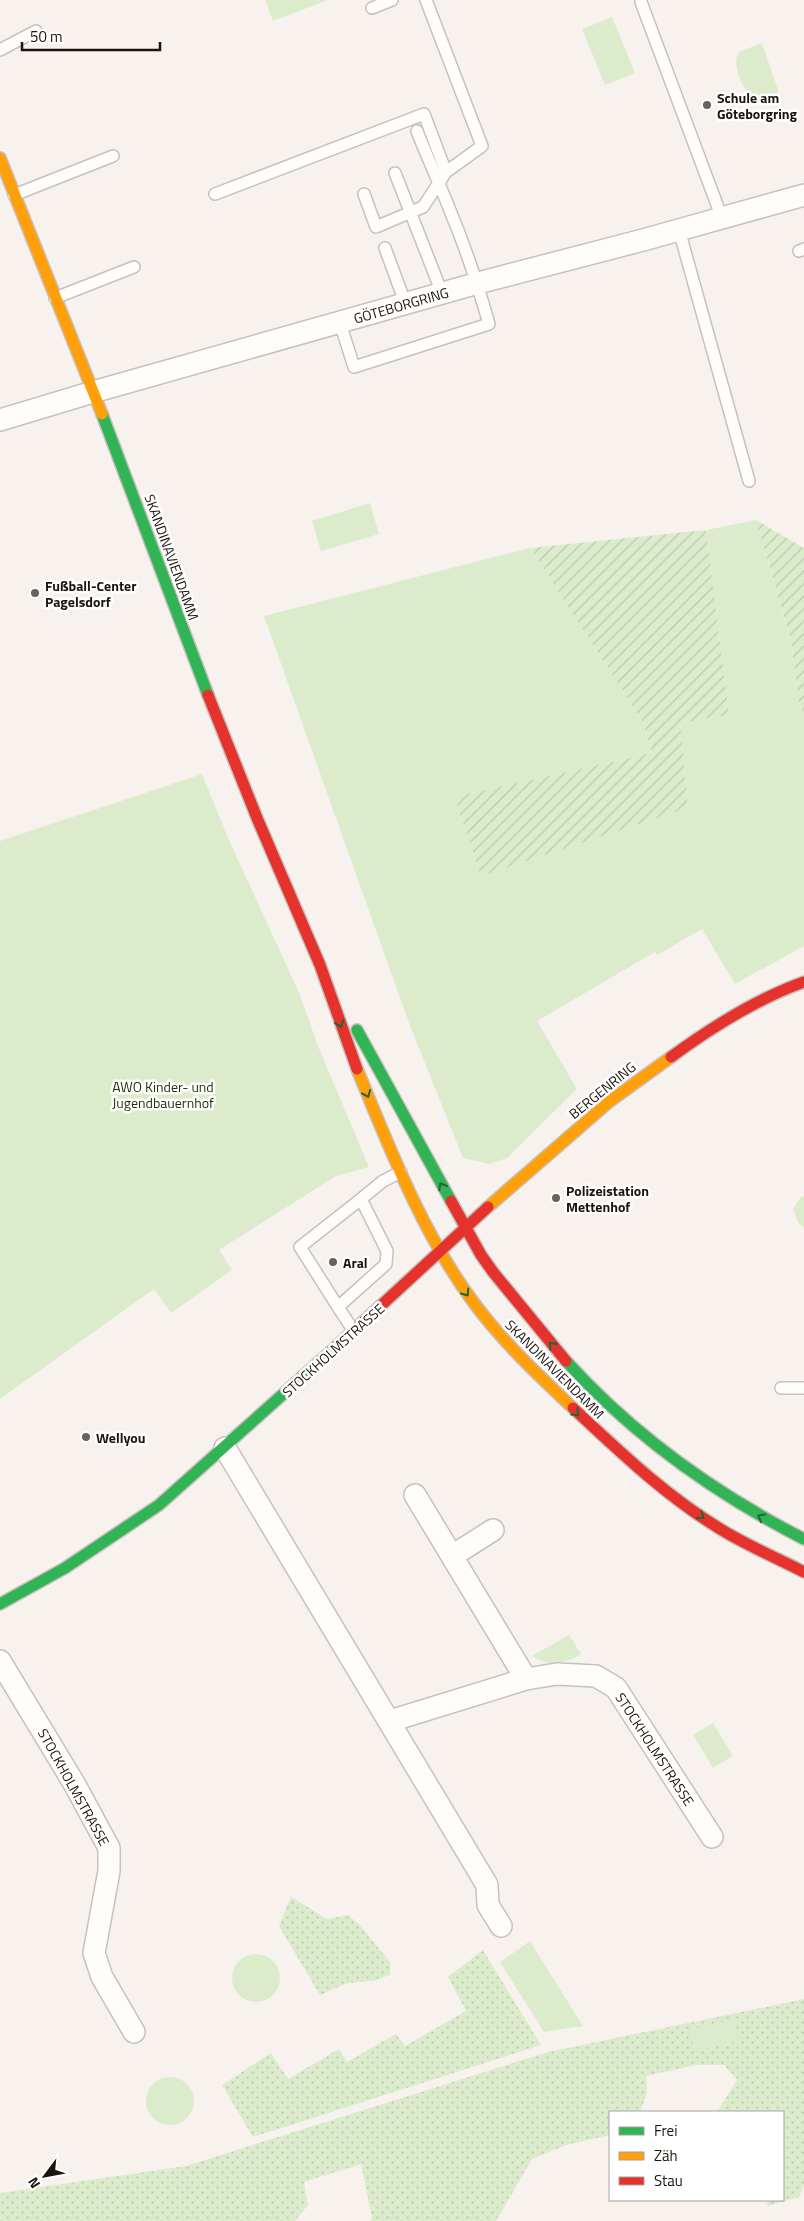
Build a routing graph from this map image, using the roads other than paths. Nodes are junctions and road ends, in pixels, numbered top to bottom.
1 (392, 0) edge
2 (426, 0) edge
3 (641, 2) dead end
4 (372, 8) dead end
5 (36, 31) dead end
6 (0, 50) edge
7 (417, 131) dead end
8 (113, 156) dead end
9 (0, 158) edge
10 (446, 172) junction
11 (395, 174) dead end
12 (438, 182) junction
13 (215, 194) dead end
14 (364, 194) dead end
15 (804, 194) edge
16 (14, 195) junction
17 (411, 214) junction
18 (722, 218) junction
19 (679, 230) junction
20 (385, 248) dead end
21 (134, 267) dead end
22 (478, 283) junction
23 (442, 294) junction
24 (55, 298) junction
25 (406, 305) junction
26 (340, 324) junction
27 (93, 392) junction
28 (0, 420) edge
29 (748, 481) dead end
30 (320, 966) junction
31 (804, 982) edge
32 (401, 1172) junction
33 (361, 1199) junction
34 (465, 1229) junction
35 (441, 1251) junction
36 (338, 1307) junction
37 (353, 1330) junction
38 (781, 1388) dead end
39 (804, 1388) edge
40 (225, 1448) junction
41 (415, 1495) dead end
42 (493, 1530) dead end
43 (804, 1539) edge
44 (452, 1556) junction
45 (804, 1572) edge
46 (0, 1604) edge
47 (0, 1661) edge
48 (526, 1679) junction
49 (390, 1721) junction
50 (712, 1837) dead end
51 (501, 1926) dead end
52 (134, 2032) dead end

1 - 4 lane
2 - 10 lane
3 - 18 lane
5 - 6 lane
7 - 12 lane
8 - 16 lane
9 - 16 main road, SKANDINAVIENDAMM
10 - 12 lane
10 - 13 lane
11 - 17 lane
12 - 17 lane
12 - 22 lane
14 - 17 lane
15 - 18 street, GÖTEBORGRING
16 - 24 main road, SKANDINAVIENDAMM
17 - 23 lane
18 - 19 street, GÖTEBORGRING
19 - 22 street, GÖTEBORGRING
19 - 29 lane
20 - 25 lane
21 - 24 lane
22 - 23 street, GÖTEBORGRING
22 - 26 lane
23 - 25 street, GÖTEBORGRING
24 - 27 main road, SKANDINAVIENDAMM
25 - 26 street, GÖTEBORGRING
26 - 27 street, GÖTEBORGRING
27 - 28 street, GÖTEBORGRING
27 - 30 main road, SKANDINAVIENDAMM
30 -> 32 main road, SKANDINAVIENDAMM
34 -> 30 main road, SKANDINAVIENDAMM
31 - 34 main road, BERGENRING
32 - 33 lane
32 - 35 main road, SKANDINAVIENDAMM
33 - 36 lane
33 - 36 lane
34 - 35 main road, BERGENRING
43 -> 34 main road, SKANDINAVIENDAMM
35 - 37 main road, STOCKHOLMSTRASSE
35 -> 45 main road, SKANDINAVIENDAMM
36 - 37 lane
37 - 40 main road, STOCKHOLMSTRASSE
38 - 39 lane
40 - 46 main road, STOCKHOLMSTRASSE
40 - 49 street
41 - 44 street
42 - 44 street
44 - 48 street
47 - 52 street, STOCKHOLMSTRASSE
48 - 49 street, STOCKHOLMSTRASSE
48 - 50 street, STOCKHOLMSTRASSE
49 - 51 street

